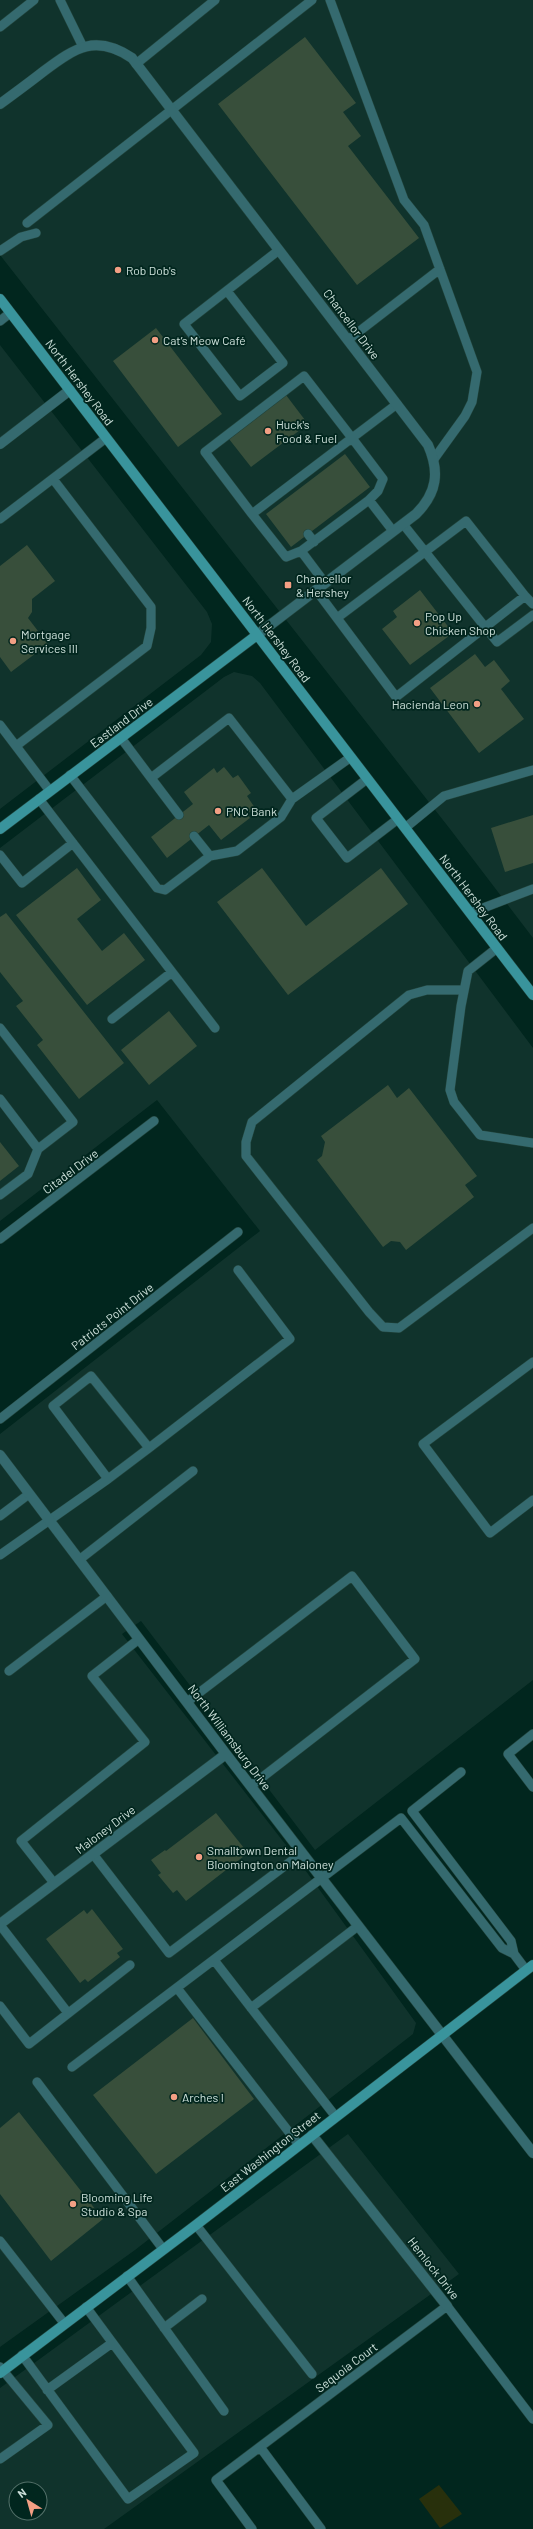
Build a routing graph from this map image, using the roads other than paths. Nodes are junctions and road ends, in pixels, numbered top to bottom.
1 (60, 0) edge
2 (312, 0) edge
3 (330, 0) edge
4 (212, 1) edge
5 (29, 2) edge
6 (0, 27) edge
7 (83, 47) junction
8 (136, 64) junction
9 (0, 104) edge
10 (172, 111) junction
11 (27, 223) dead end
12 (36, 233) dead end
13 (279, 250) junction
14 (0, 251) edge
15 (440, 269) junction
16 (227, 291) junction
17 (0, 300) edge
18 (10, 313) junction
19 (0, 321) edge
20 (348, 340) junction
21 (70, 390) junction
22 (397, 404) junction
23 (106, 438) junction
24 (352, 438) junction
25 (0, 444) edge
26 (434, 459) junction
27 (53, 478) junction
28 (353, 500) dead end
29 (369, 500) junction
30 (359, 507) junction
31 (252, 514) junction
32 (333, 514) dead end
33 (0, 519) edge
34 (339, 522) junction
35 (403, 524) junction
36 (393, 531) junction
37 (308, 534) dead end
38 (314, 542) junction
39 (301, 551) junction
40 (425, 551) junction
41 (325, 583) junction
42 (316, 590) junction
43 (525, 596) junction
44 (533, 604) edge
45 (533, 615) edge
46 (337, 618) junction
47 (485, 627) junction
48 (257, 635) junction
49 (0, 725) edge
50 (121, 738) junction
51 (16, 746) junction
52 (351, 757) junction
53 (533, 770) edge
54 (70, 776) junction
55 (151, 778) junction
56 (367, 779) junction
57 (50, 791) junction
58 (40, 799) junction
59 (292, 800) junction
60 (179, 816) dead end
61 (398, 819) junction
62 (405, 828) junction
63 (0, 829) edge
64 (194, 836) dead end
65 (73, 843) junction
66 (0, 855) edge
67 (210, 856) junction
68 (533, 889) edge
69 (470, 913) junction
70 (497, 948) junction
71 (172, 972) junction
72 (464, 990) junction
73 (533, 995) edge
74 (112, 1019) dead end
75 (0, 1028) edge
76 (215, 1028) dead end
77 (0, 1099) edge
78 (154, 1121) dead end
79 (533, 1143) edge
80 (38, 1148) junction
81 (0, 1195) edge
82 (533, 1228) edge
83 (238, 1232) dead end
84 (0, 1240) edge
85 (238, 1270) dead end
86 (533, 1362) edge
87 (0, 1419) edge
88 (149, 1448) junction
89 (0, 1455) edge
90 (193, 1471) dead end
91 (108, 1479) junction
92 (29, 1494) junction
93 (533, 1500) edge
94 (0, 1516) edge
95 (49, 1520) junction
96 (0, 1556) edge
97 (79, 1560) junction
98 (107, 1596) junction
99 (139, 1639) junction
100 (9, 1671) dead end
101 (187, 1702) junction
102 (533, 1734) edge
103 (226, 1754) junction
104 (461, 1772) dead end
105 (251, 1786) junction
106 (533, 1787) edge
107 (302, 1853) junction
108 (93, 1854) junction
109 (322, 1879) junction
110 (54, 1883) junction
111 (0, 1924) edge
112 (358, 1926) junction
113 (514, 1954) junction
114 (214, 1960) junction
115 (130, 1965) dead end
116 (530, 1968) edge
117 (178, 1988) junction
118 (0, 2006) edge
119 (252, 2008) junction
120 (68, 2013) junction
121 (442, 2034) junction
122 (72, 2067) dead end
123 (37, 2082) dead end
124 (336, 2117) junction
125 (312, 2135) junction
126 (299, 2145) junction
127 (533, 2153) edge
128 (196, 2225) junction
129 (0, 2241) edge
130 (163, 2249) junction
131 (127, 2276) junction
132 (202, 2299) dead end
133 (447, 2306) junction
134 (86, 2307) junction
135 (64, 2323) junction
136 (164, 2328) junction
137 (112, 2343) junction
138 (22, 2355) junction
139 (1, 2369) edge
140 (312, 2374) dead end
141 (47, 2390) junction
142 (224, 2411) dead end
143 (533, 2419) edge
144 (260, 2448) junction
145 (0, 2459) edge
146 (252, 2529) edge
147 (321, 2529) edge

1 - 7 lane
2 - 10 lane
3 - 15 lane
4 - 8 lane
5 - 6 lane
7 - 8 street, Chancellor Drive
7 - 9 street, Chancellor Drive
8 - 10 street, Chancellor Drive
10 - 11 lane
10 - 13 street, Chancellor Drive
12 - 14 lane
13 - 16 lane
13 - 20 street, Chancellor Drive
15 - 20 lane
15 - 26 lane
16 - 16 lane
17 - 18 main road, North Hershey Road
18 - 19 lane
18 - 21 main road, North Hershey Road
20 - 22 street, Chancellor Drive
21 - 23 main road, North Hershey Road
21 - 25 street
22 - 24 lane
22 - 26 street, Chancellor Drive
23 - 27 lane
23 - 48 main road, North Hershey Road
24 - 29 lane
24 - 31 lane
24 - 31 lane
26 - 35 street, Chancellor Drive
27 - 33 lane
27 - 51 lane
28 - 30 lane
29 - 30 lane
29 - 36 lane
30 - 34 lane
31 - 39 lane
32 - 34 lane
34 - 38 lane
35 - 36 street, Chancellor Drive
35 - 40 lane
36 - 41 street, Chancellor Drive
37 - 38 lane
38 - 39 lane
39 - 41 lane
40 - 43 lane
40 - 46 lane
40 - 47 lane
41 - 42 street, Chancellor Drive
42 - 46 lane
42 - 48 street, Chancellor Drive
43 - 44 lane
43 - 47 lane
45 - 47 lane
46 - 47 lane
48 - 50 main road, Eastland Drive
48 - 52 main road, North Hershey Road
49 - 51 lane
50 - 54 main road, Eastland Drive
50 - 55 lane
51 - 57 lane
52 - 56 main road, North Hershey Road
52 - 59 lane
53 - 62 lane
54 - 57 main road, Eastland Drive
54 - 67 lane
55 - 59 lane
55 - 60 lane
56 - 61 main road, North Hershey Road
56 - 61 lane
57 - 58 main road, Eastland Drive
58 - 63 main road, Eastland Drive
58 - 65 lane
59 - 67 lane
61 - 62 main road, North Hershey Road
62 - 69 main road, North Hershey Road
64 - 67 lane
65 - 66 lane
65 - 71 lane
68 - 69 lane
69 - 70 main road, North Hershey Road
70 - 72 lane
70 - 73 main road, North Hershey Road
71 - 74 lane
71 - 76 lane
72 - 79 lane
72 - 82 lane
75 - 80 lane
77 - 80 lane
78 - 84 lane, Citadel Drive
80 - 81 lane
83 - 87 lane, Patriots Point Drive
85 - 88 lane
86 - 93 lane
88 - 91 lane
88 - 91 lane
89 - 92 street, North Williamsburg Drive
90 - 97 lane
91 - 95 lane
92 - 94 lane
92 - 95 street, North Williamsburg Drive
95 - 96 lane
95 - 97 street, North Williamsburg Drive
97 - 98 street, North Williamsburg Drive
98 - 99 street, North Williamsburg Drive
98 - 100 lane
99 - 101 street, North Williamsburg Drive
99 - 110 lane
101 - 103 street, North Williamsburg Drive
101 - 105 lane
102 - 106 lane
103 - 105 street, North Williamsburg Drive
103 - 108 street, Maloney Drive
104 - 113 lane
105 - 107 street, North Williamsburg Drive
107 - 108 lane
107 - 109 street, North Williamsburg Drive
108 - 110 street, Maloney Drive
109 - 112 street, North Williamsburg Drive
109 - 113 lane
109 - 114 lane
110 - 111 street, Maloney Drive
111 - 120 lane
112 - 119 lane
112 - 121 street, North Williamsburg Drive
113 - 116 lane
114 - 117 lane
114 - 119 lane
115 - 120 lane
116 - 121 main road, East Washington Street
117 - 122 lane
117 - 126 lane
118 - 120 lane
119 - 124 lane
121 - 124 main road, East Washington Street
121 - 127 street, North Williamsburg Drive
123 - 130 lane
124 - 125 main road, East Washington Street
125 - 126 main road, East Washington Street
125 - 133 street, Hemlock Drive
126 - 128 main road, East Washington Street
128 - 130 main road, East Washington Street
128 - 140 lane
129 - 135 lane
130 - 131 main road, East Washington Street
131 - 134 main road, East Washington Street
131 - 136 lane
132 - 136 lane
133 - 143 lane, Hemlock Drive
133 - 144 lane, Sequoia Court
134 - 135 main road, East Washington Street
134 - 137 lane
135 - 138 main road, East Washington Street
136 - 142 lane
137 - 141 lane
137 - 141 lane
138 - 139 main road, East Washington Street
138 - 141 lane
139 - 145 lane
144 - 146 lane, Sequoia Court
144 - 147 lane

